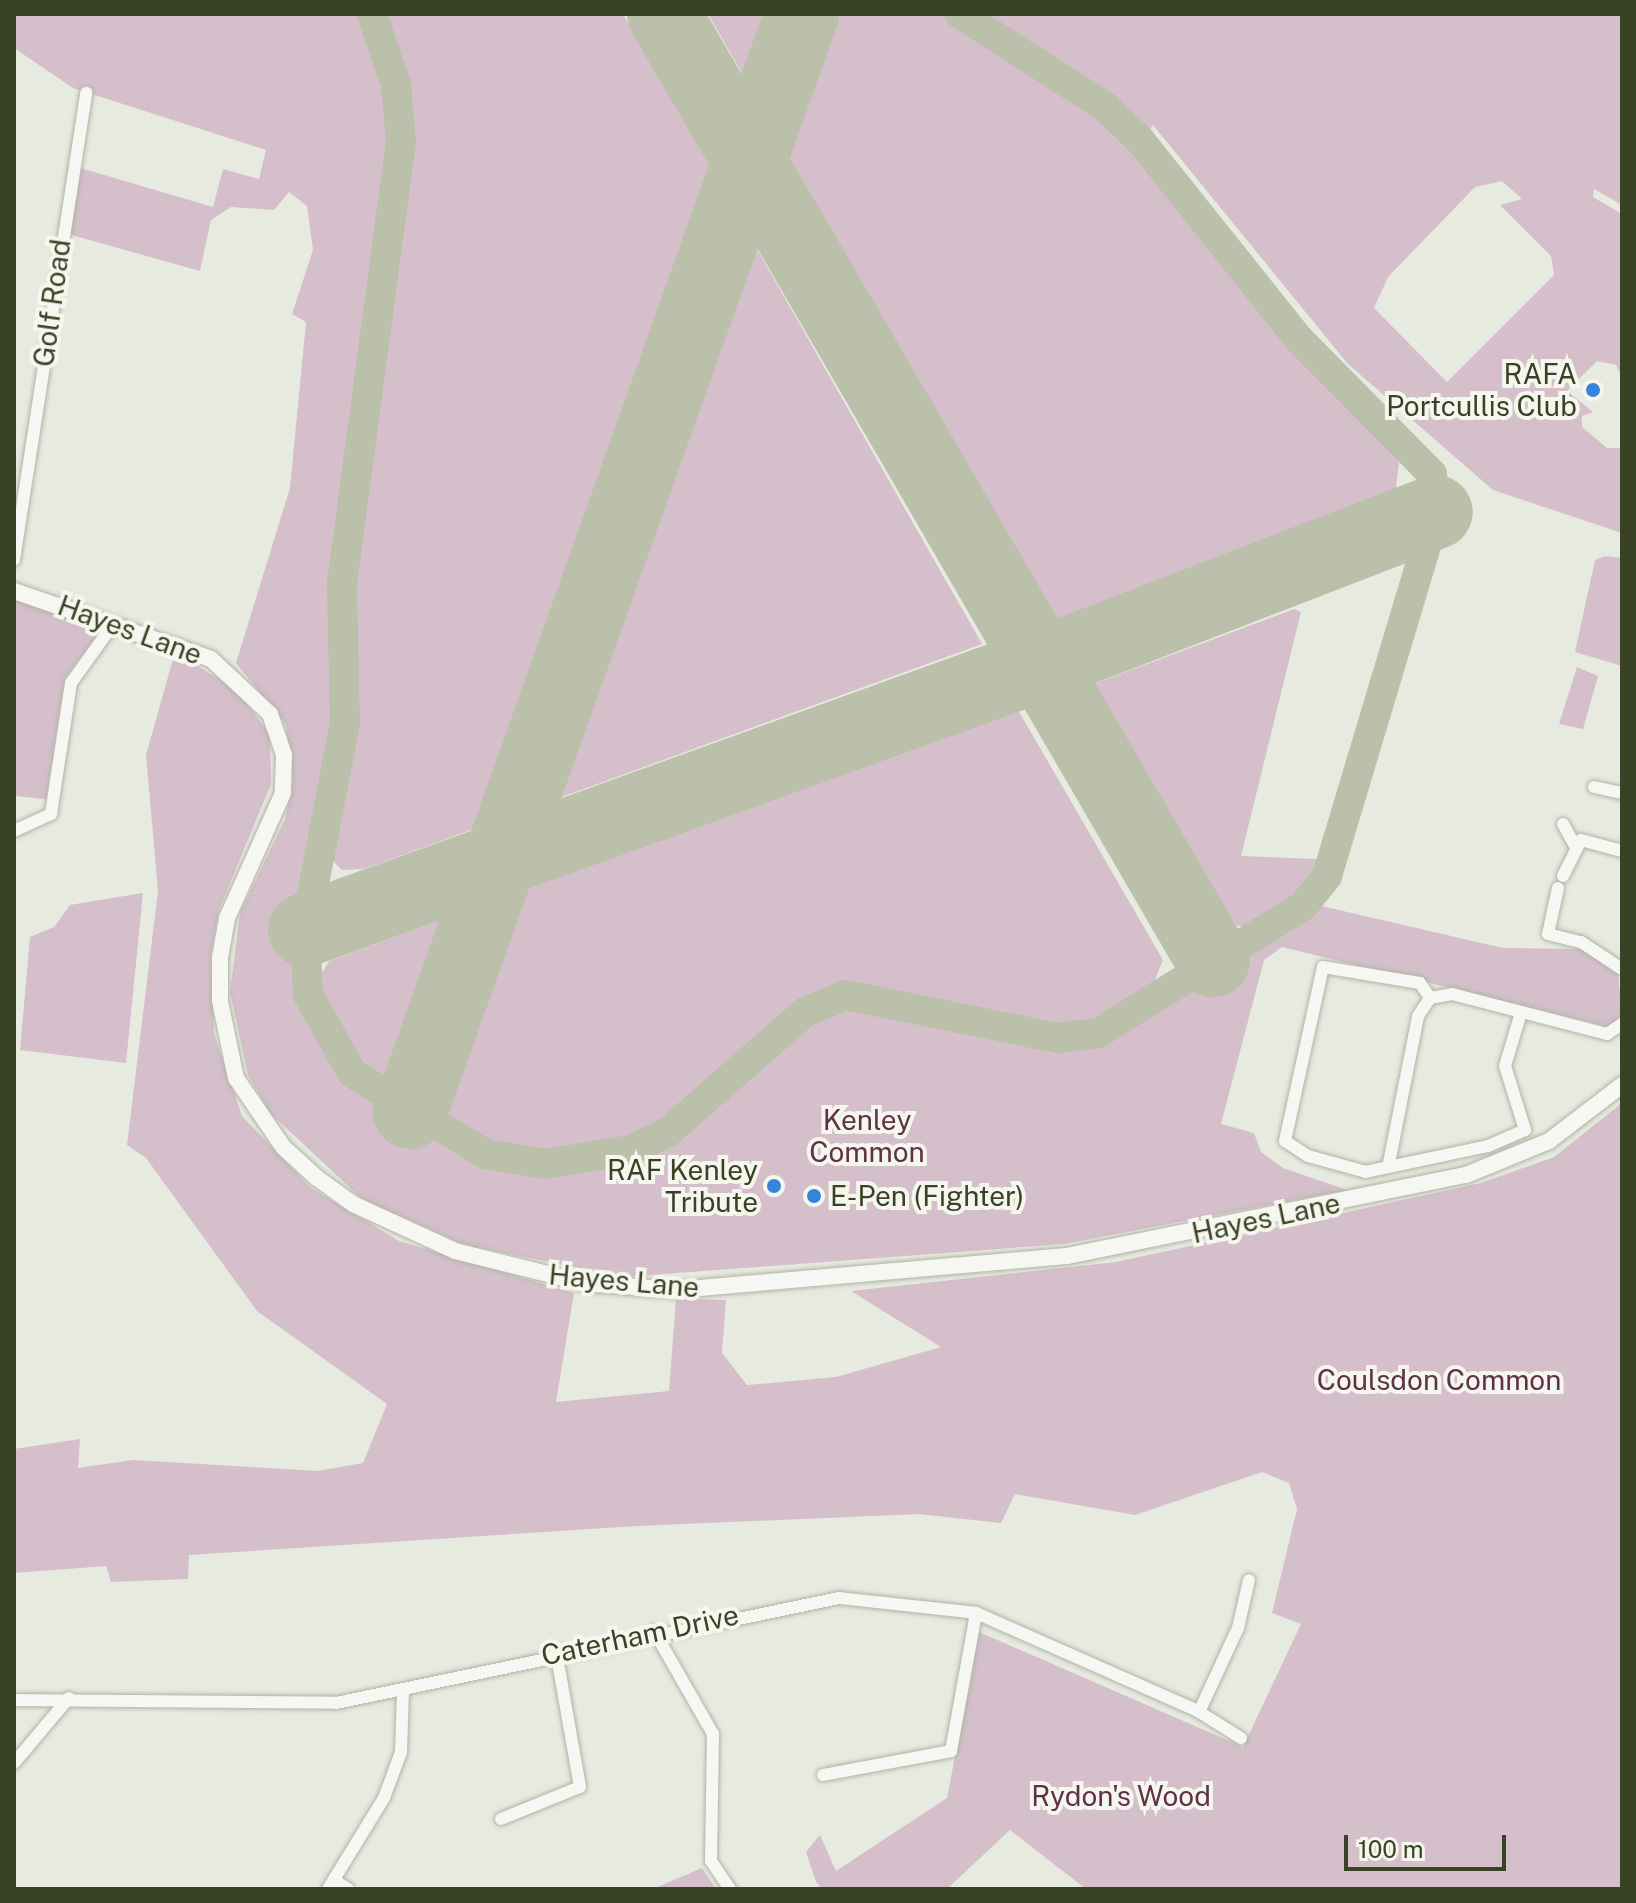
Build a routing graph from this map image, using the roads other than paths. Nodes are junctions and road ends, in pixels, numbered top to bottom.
1 (86, 93) dead end
2 (14, 560) edge
3 (14, 591) edge
4 (112, 626) junction
5 (1594, 787) dead end
6 (1622, 793) edge
7 (1563, 824) dead end
8 (14, 831) edge
9 (1576, 847) junction
10 (1622, 851) edge
11 (1622, 969) edge
12 (1430, 998) junction
13 (1520, 1016) junction
14 (1622, 1024) edge
15 (1622, 1085) edge
16 (1389, 1163) junction
17 (1249, 1580) dead end
18 (976, 1613) junction
19 (654, 1631) junction
20 (556, 1651) junction
21 (403, 1691) junction
22 (69, 1698) junction
23 (14, 1700) edge
24 (1199, 1712) junction
25 (1241, 1738) dead end
26 (14, 1763) edge
27 (823, 1775) dead end
28 (501, 1819) dead end
29 (331, 1884) edge
30 (348, 1889) edge
31 (730, 1889) edge

1 - 2 street, Golf Road
3 - 4 street, Hayes Lane
4 - 8 street
4 - 15 street, Hayes Lane
5 - 6 street
7 - 9 street
9 - 10 street
9 - 11 street
12 - 13 street
12 - 16 street
12 - 16 street
13 - 14 street
13 - 16 street
17 - 24 street
18 - 19 street, Caterham Drive
18 - 24 street, Caterham Drive
18 - 27 street
19 - 20 street, Caterham Drive
19 - 31 street
20 - 21 street, Caterham Drive
20 - 28 street
21 - 22 street, Caterham Drive
21 - 29 street
22 - 23 street, Caterham Drive
22 - 26 street
24 - 25 street, Caterham Drive
29 - 30 street

